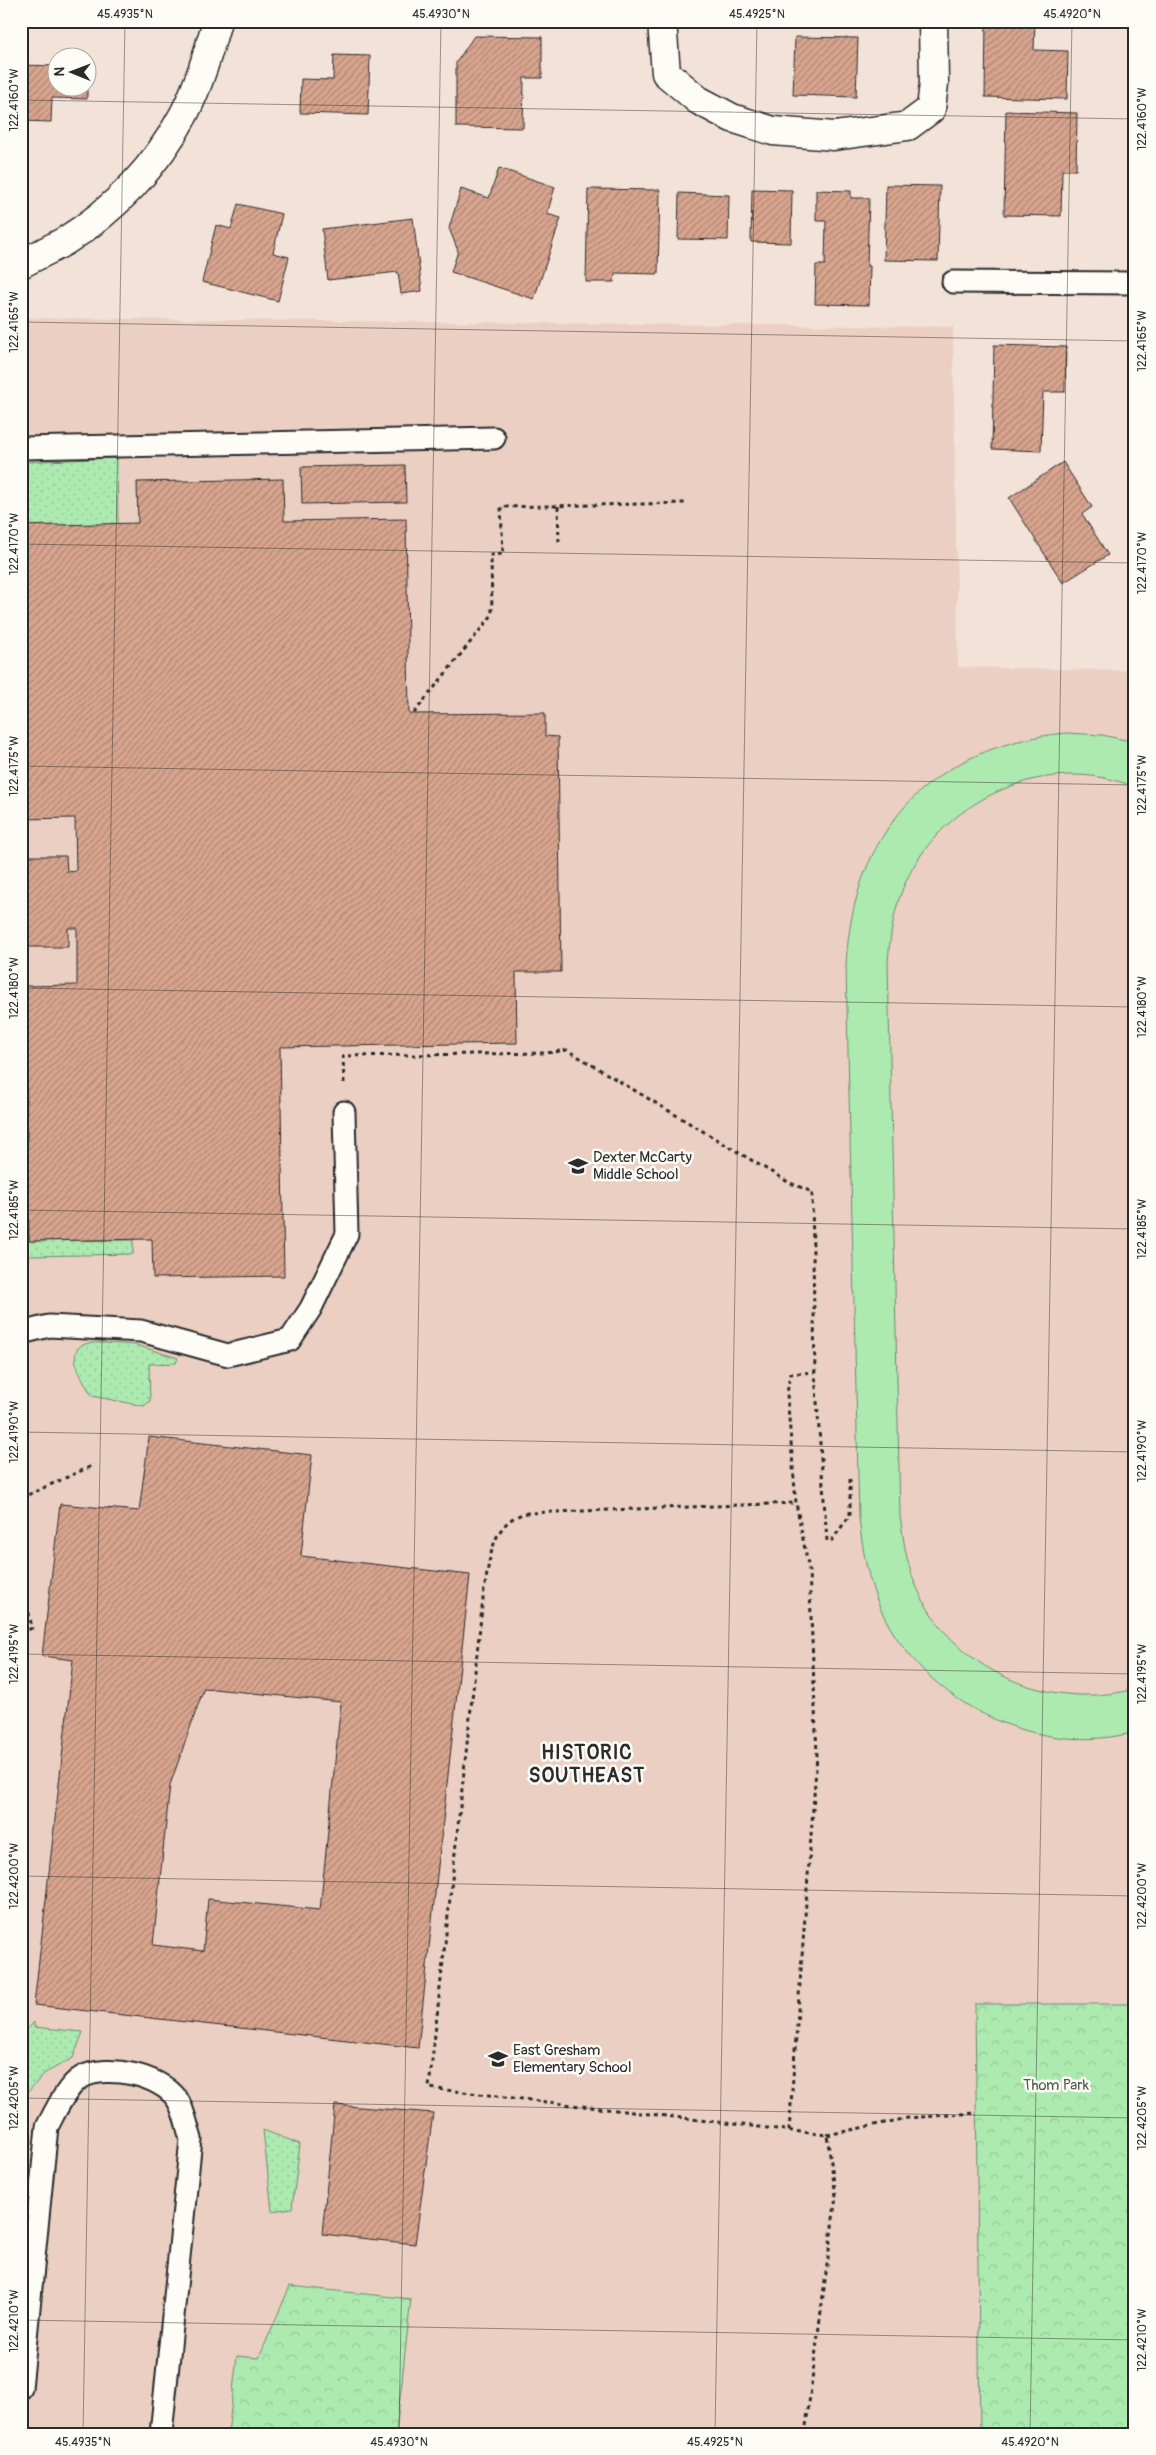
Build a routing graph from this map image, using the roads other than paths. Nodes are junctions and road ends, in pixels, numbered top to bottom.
1 (217, 21) edge
2 (662, 21) edge
3 (933, 21) edge
4 (21, 264) edge
5 (953, 282) dead end
6 (1135, 283) edge
7 (494, 438) dead end
8 (21, 448) edge
9 (344, 1112) road end
10 (21, 1333) edge
11 (21, 2388) edge
12 (161, 2434) edge

1 - 4 street
2 - 3 street
5 - 6 lane
7 - 8 lane
9 - 10 lane
11 - 12 lane

